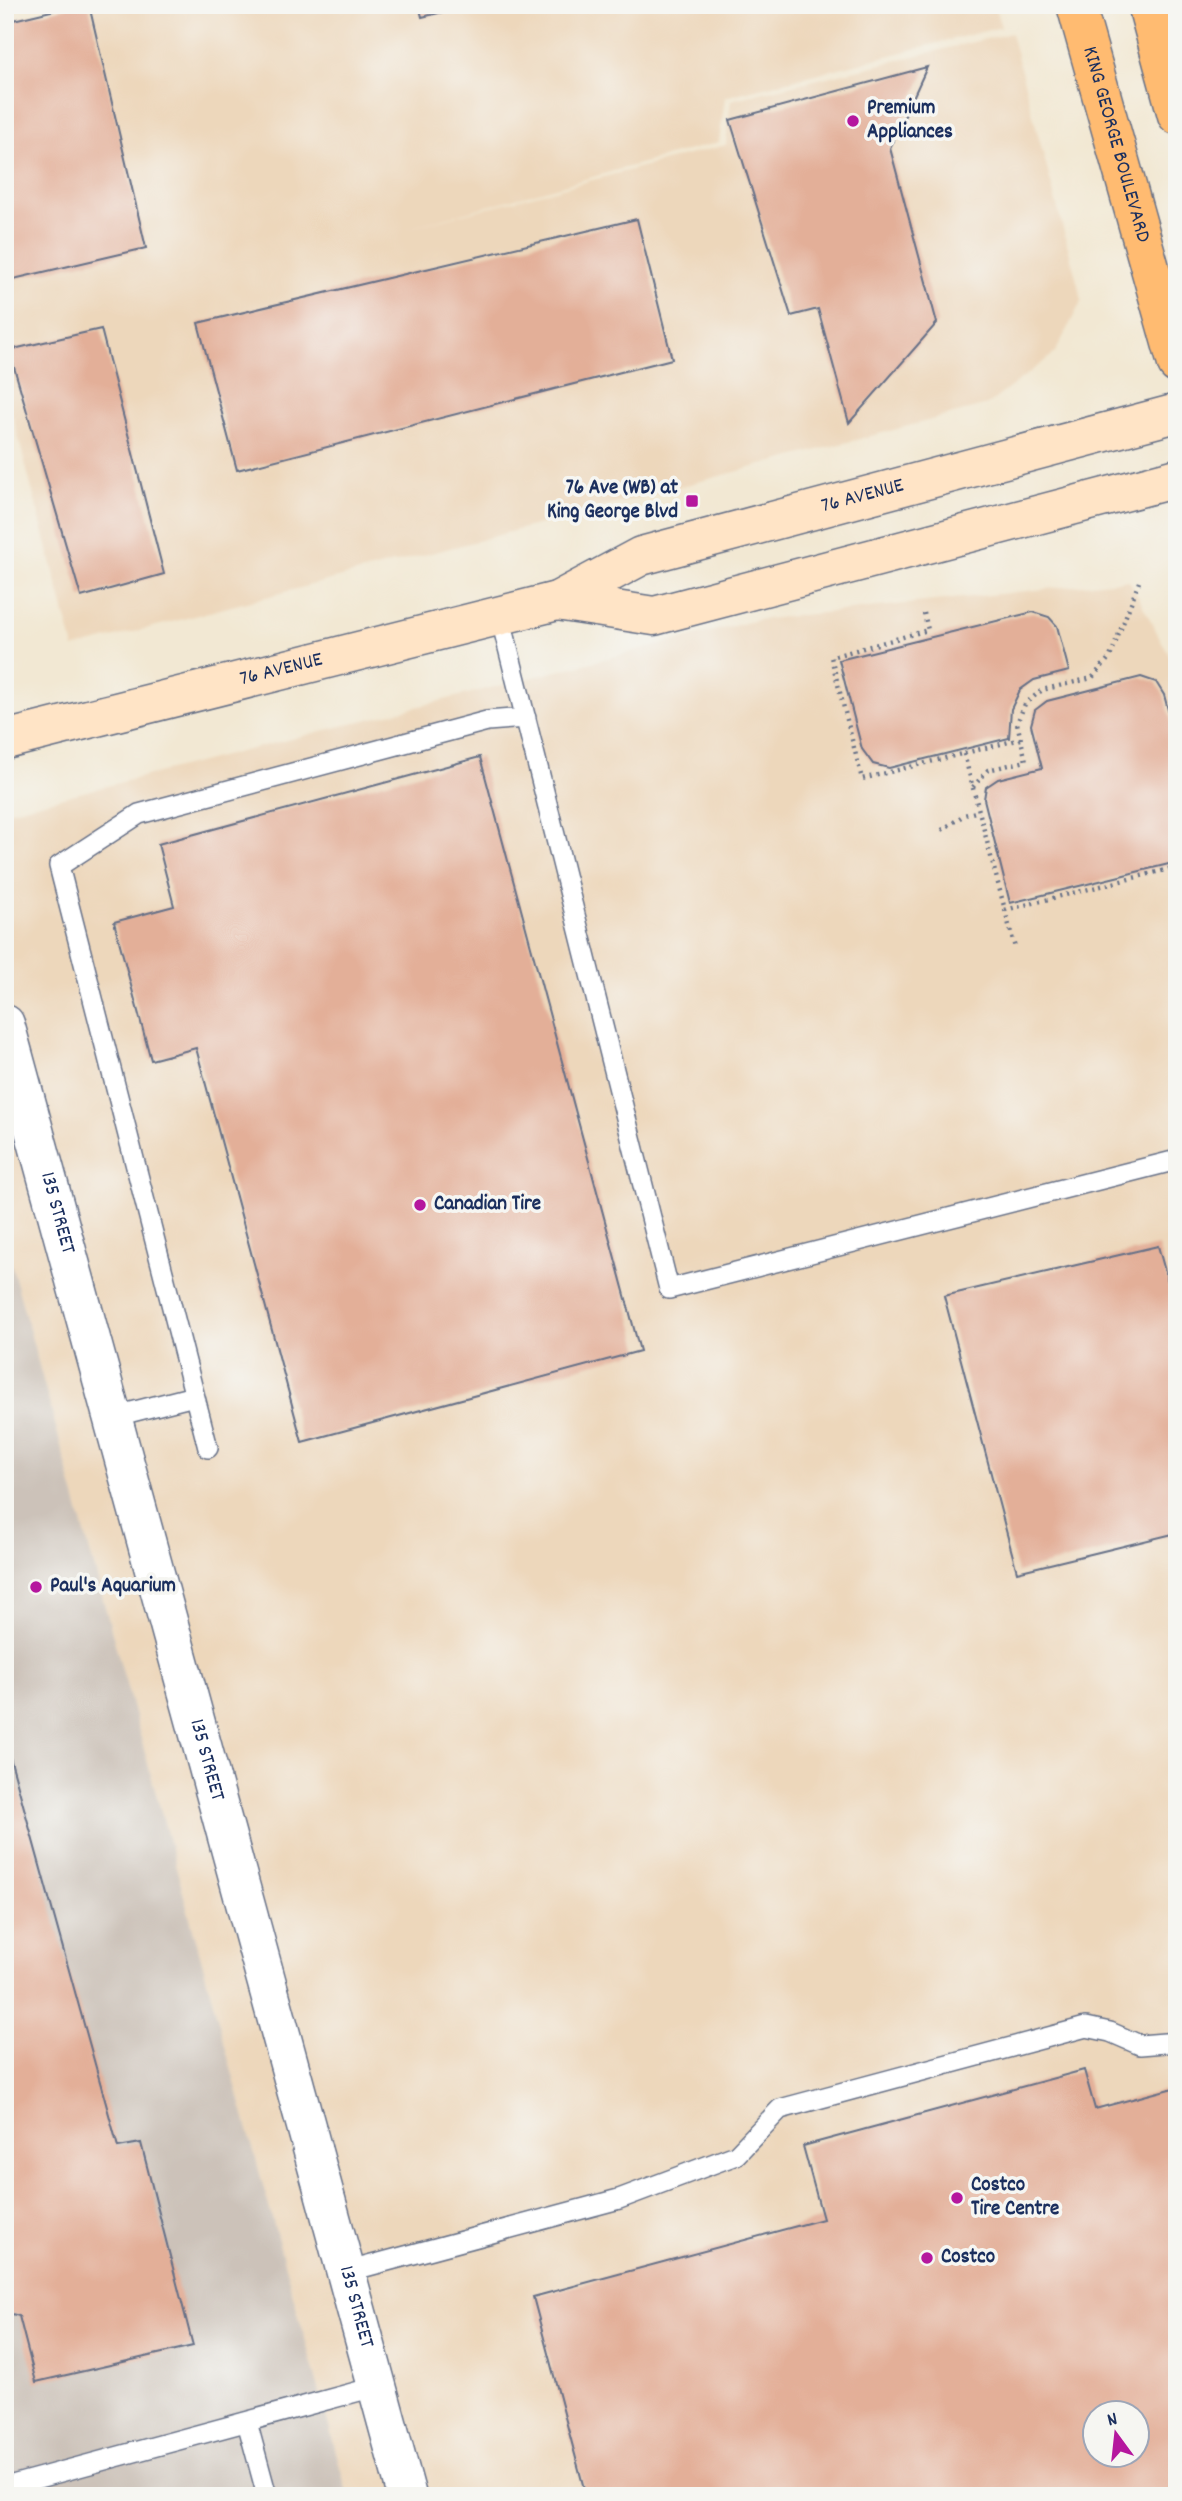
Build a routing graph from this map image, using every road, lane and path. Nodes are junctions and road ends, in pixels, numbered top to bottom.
1 (1076, 5) edge
2 (1147, 5) edge
3 (1177, 115) edge
4 (1177, 364) edge
5 (1177, 413) edge
6 (1177, 478) edge
7 (1139, 582) dead end
8 (557, 601) junction
9 (924, 613) dead end
10 (500, 615) junction
11 (526, 718) junction
12 (1021, 739) junction
13 (5, 740) edge
14 (964, 754) junction
15 (973, 787) junction
16 (979, 811) junction
17 (942, 830) dead end
18 (1177, 880) edge
19 (1005, 910) junction
20 (1015, 948) dead end
21 (5, 1024) edge
22 (1177, 1160) edge
23 (194, 1396) junction
24 (112, 1417) junction
25 (208, 1448) dead end
26 (1177, 2042) edge
27 (346, 2272) junction
28 (378, 2386) junction
29 (247, 2421) junction
30 (5, 2487) edge
31 (267, 2496) edge
32 (407, 2496) edge

1 - 4 main road, KING GEORGE BOULEVARD
2 - 3 main road
5 - 8 main road, 76 AVENUE
6 - 8 main road, 76 AVENUE
7 - 12 path
8 - 10 main road, 76 AVENUE
9 - 14 path
10 - 11 lane
10 - 13 main road, 76 AVENUE
11 - 22 lane
11 - 23 lane
12 - 14 path
12 - 15 path
14 - 15 path
15 - 16 path
16 - 17 path
16 - 19 path
18 - 19 path
19 - 20 path
21 - 24 street, 135 STREET
23 - 24 lane
23 - 25 lane
24 - 27 street, 135 STREET
26 - 27 lane
27 - 28 street, 135 STREET
28 - 29 lane
28 - 32 street, 135 STREET
29 - 30 lane
29 - 31 lane

